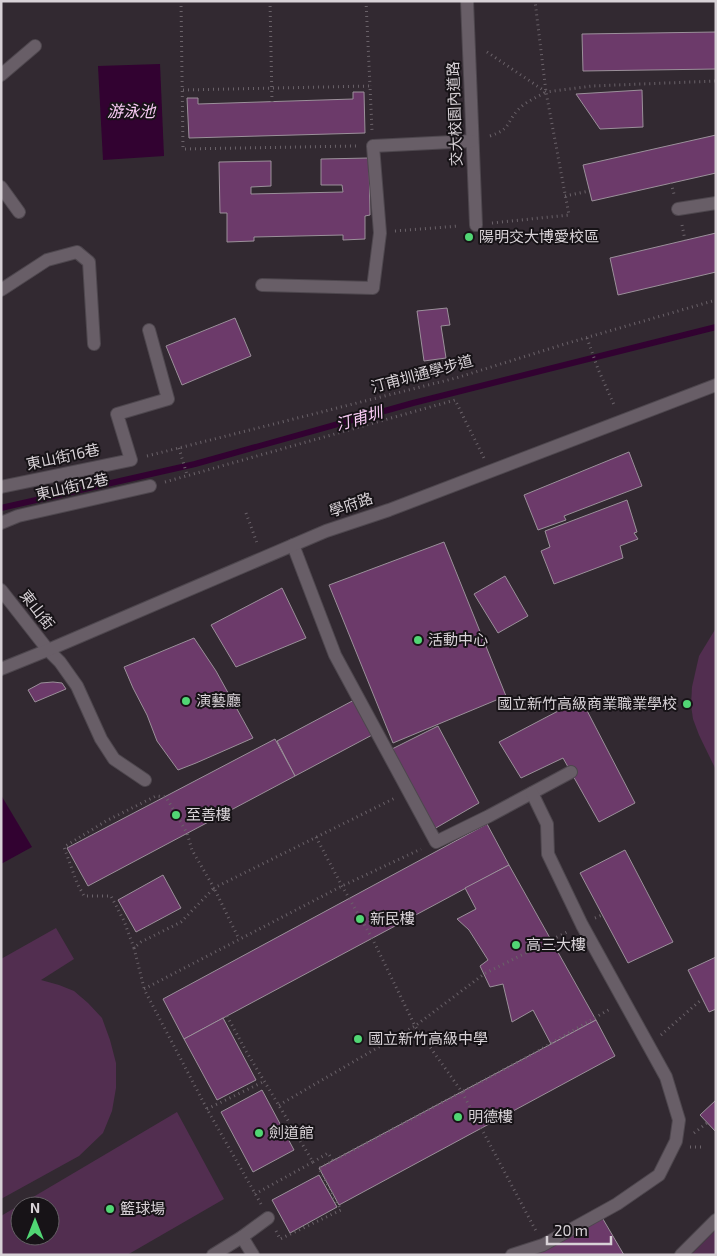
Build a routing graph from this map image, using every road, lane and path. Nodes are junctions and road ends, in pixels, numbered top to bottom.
1 (181, 1) edge
2 (270, 1) edge
3 (366, 1) edge
4 (468, 1) edge
5 (535, 1) edge
6 (469, 40) junction
7 (35, 46) dead end
8 (1, 75) edge
9 (716, 80) edge
10 (370, 86) junction
11 (272, 88) junction
12 (183, 90) junction
13 (546, 92) junction
14 (272, 102) dead end
15 (472, 142) junction
16 (373, 146) junction
17 (1, 187) edge
18 (590, 191) dead end
19 (565, 196) junction
20 (716, 203) edge
21 (678, 209) dead end
22 (19, 212) dead end
23 (569, 215) dead end
24 (476, 225) dead end
25 (262, 285) dead end
26 (1, 290) edge
27 (716, 300) edge
28 (149, 330) dead end
29 (586, 338) junction
30 (94, 344) dead end
31 (716, 385) edge
32 (622, 421) junction
33 (179, 448) junction
34 (131, 460) junction
35 (490, 471) junction
36 (187, 475) junction
37 (150, 486) joint
38 (1, 487) edge
39 (246, 513) dead end
40 (1, 523) edge
41 (293, 545) junction
42 (263, 558) junction
43 (1, 590) edge
44 (48, 650) junction
45 (1, 669) edge
46 (571, 772) dead end
47 (145, 780) dead end
48 (409, 791) junction
49 (532, 793) junction
50 (316, 837) junction
51 (436, 842) junction
52 (342, 886) junction
53 (214, 888) junction
54 (602, 915) dead end
55 (582, 925) junction
56 (238, 940) junction
57 (134, 948) junction
58 (144, 988) junction
59 (702, 999) dead end
60 (624, 1000) junction
61 (227, 1016) dead end
62 (416, 1026) junction
63 (650, 1046) junction
64 (265, 1081) junction
65 (462, 1092) junction
66 (279, 1105) junction
67 (207, 1110) junction
68 (333, 1161) junction
69 (313, 1162) junction
70 (256, 1194) junction
71 (268, 1218) junction
72 (716, 1220) edge
73 (242, 1237) junction
74 (543, 1245) junction
75 (213, 1255) edge
76 (253, 1255) edge
77 (512, 1255) edge
78 (681, 1255) edge

1 - 12 path
2 - 11 path
3 - 10 path
4 - 6 street, 交大校園內道路
5 - 13 path
6 - 13 path
6 - 15 street, 交大校園內道路
7 - 8 street
9 - 13 path
10 - 11 path
10 - 16 path
11 - 12 path
11 - 14 path
12 - 16 path
13 - 15 path
13 - 19 path
15 - 16 street
15 - 24 street, 交大校園內道路
16 - 25 street
17 - 22 street
18 - 19 path
19 - 23 path
20 - 21 street
26 - 30 street
27 - 29 path, 汀甫圳通學步道
28 - 34 street
29 - 32 path
29 - 33 path, 汀甫圳通學步道
31 - 32 street, 學府路
32 - 35 street, 學府路
33 - 34 path, 汀甫圳通學步道
33 - 36 path
34 - 38 street, 東山街16巷
35 - 36 path
35 - 41 street, 學府路
36 - 37 path
37 - 40 street, 東山街12巷
39 - 42 path
41 - 42 street, 學府路
41 - 48 street
42 - 44 street, 學府路
43 - 44 street, 東山街
44 - 45 street, 學府路
44 - 47 street, 東山街
46 - 49 street
48 - 50 path
48 - 51 street
49 - 51 street
49 - 55 street
50 - 52 path
50 - 53 path
51 - 52 path
52 - 56 path
52 - 62 path
53 - 56 path
53 - 57 path
53 - 57 path
54 - 55 path
55 - 60 street
55 - 62 path
56 - 58 path
57 - 58 path
58 - 67 path
59 - 63 path
60 - 63 street
60 - 65 path
61 - 64 path
62 - 65 path
62 - 66 path
63 - 74 street
64 - 66 path
64 - 67 path
65 - 68 path
65 - 74 path
66 - 69 path
67 - 70 path
68 - 69 path
68 - 71 path
69 - 70 path
70 - 71 path
71 - 73 street
72 - 78 street
73 - 75 street
73 - 76 street
74 - 77 street

